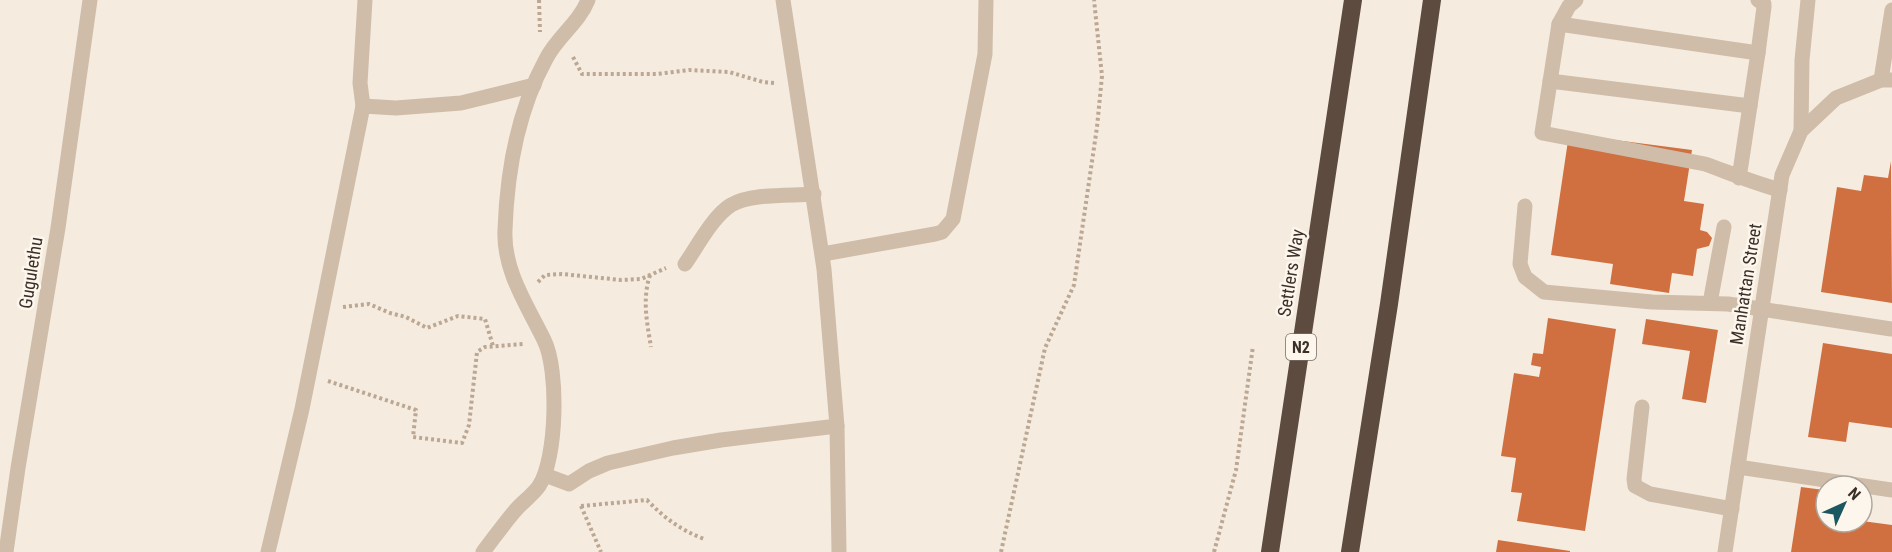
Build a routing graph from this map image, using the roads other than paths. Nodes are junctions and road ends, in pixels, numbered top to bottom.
1 (90, 0) edge
2 (365, 0) edge
3 (588, 0) edge
4 (783, 0) edge
5 (986, 0) edge
6 (1353, 0) edge
7 (1432, 0) edge
8 (1442, 0) edge
9 (1576, 0) edge
10 (1758, 0) edge
11 (1808, 0) edge
12 (1892, 10) edge
13 (1559, 24) junction
14 (1758, 53) junction
15 (1887, 80) edge
16 (1550, 81) junction
17 (534, 85) junction
18 (363, 106) junction
19 (1750, 106) junction
20 (1801, 131) junction
21 (1739, 178) junction
22 (1780, 190) junction
23 (814, 194) junction
24 (1525, 206) dead end
25 (1724, 227) dead end
26 (823, 254) junction
27 (685, 264) road end
28 (1710, 303) junction
29 (1389, 304) junction
30 (1762, 308) junction
31 (1891, 329) edge
32 (1642, 407) dead end
33 (837, 426) junction
34 (1738, 467) junction
35 (545, 475) junction
36 (1892, 490) edge
37 (1732, 509) junction
38 (6, 552) edge
39 (268, 552) edge
40 (483, 552) edge
41 (839, 552) edge
42 (1270, 552) edge
43 (1350, 552) edge
44 (1725, 552) edge

1 - 38 street, Gugulethu
2 - 18 street
3 - 17 street
4 - 23 street
5 - 26 street
6 - 42 highway, Settlers Way / N2
7 - 29 highway
8 - 29 highway
9 - 13 street
10 - 14 street
11 - 20 street
12 - 15 street
13 - 14 street
13 - 16 street
14 - 19 street
15 - 20 street, Manhattan Street
16 - 19 street
16 - 21 street
17 - 18 street
17 - 35 street
18 - 39 street
19 - 21 street
20 - 22 street, Manhattan Street
21 - 22 street
22 - 30 street, Manhattan Street
23 - 26 street
23 - 27 street
24 - 28 street
25 - 28 street
26 - 33 street
28 - 30 street
29 - 43 highway
30 - 31 street
30 - 34 street, Manhattan Street
32 - 37 street
33 - 35 street
33 - 41 street
34 - 36 street
34 - 37 street, Manhattan Street
35 - 40 street
37 - 44 street, Manhattan Street

